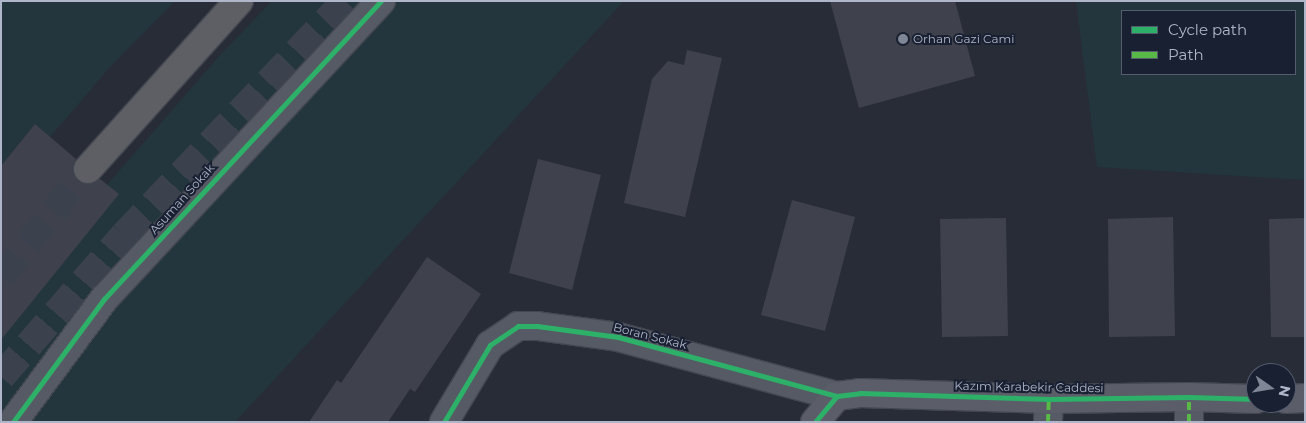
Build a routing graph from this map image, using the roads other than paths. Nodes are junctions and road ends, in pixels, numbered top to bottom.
1 (239, 1) edge
2 (382, 1) edge
3 (88, 169) tunnel mouth
4 (837, 396) junction
5 (1246, 400) edge
6 (1189, 409) edge
7 (1048, 411) edge
8 (13, 422) edge
9 (444, 422) edge
10 (815, 422) edge

1 - 3 highway
2 - 8 street, Asuman Sokak
4 - 7 street, Kazım Karabekir Caddesi
4 - 9 street, Boran Sokak
4 - 10 street
5 - 6 street, Kazım Karabekir Caddesi
6 - 7 street, Kazım Karabekir Caddesi

